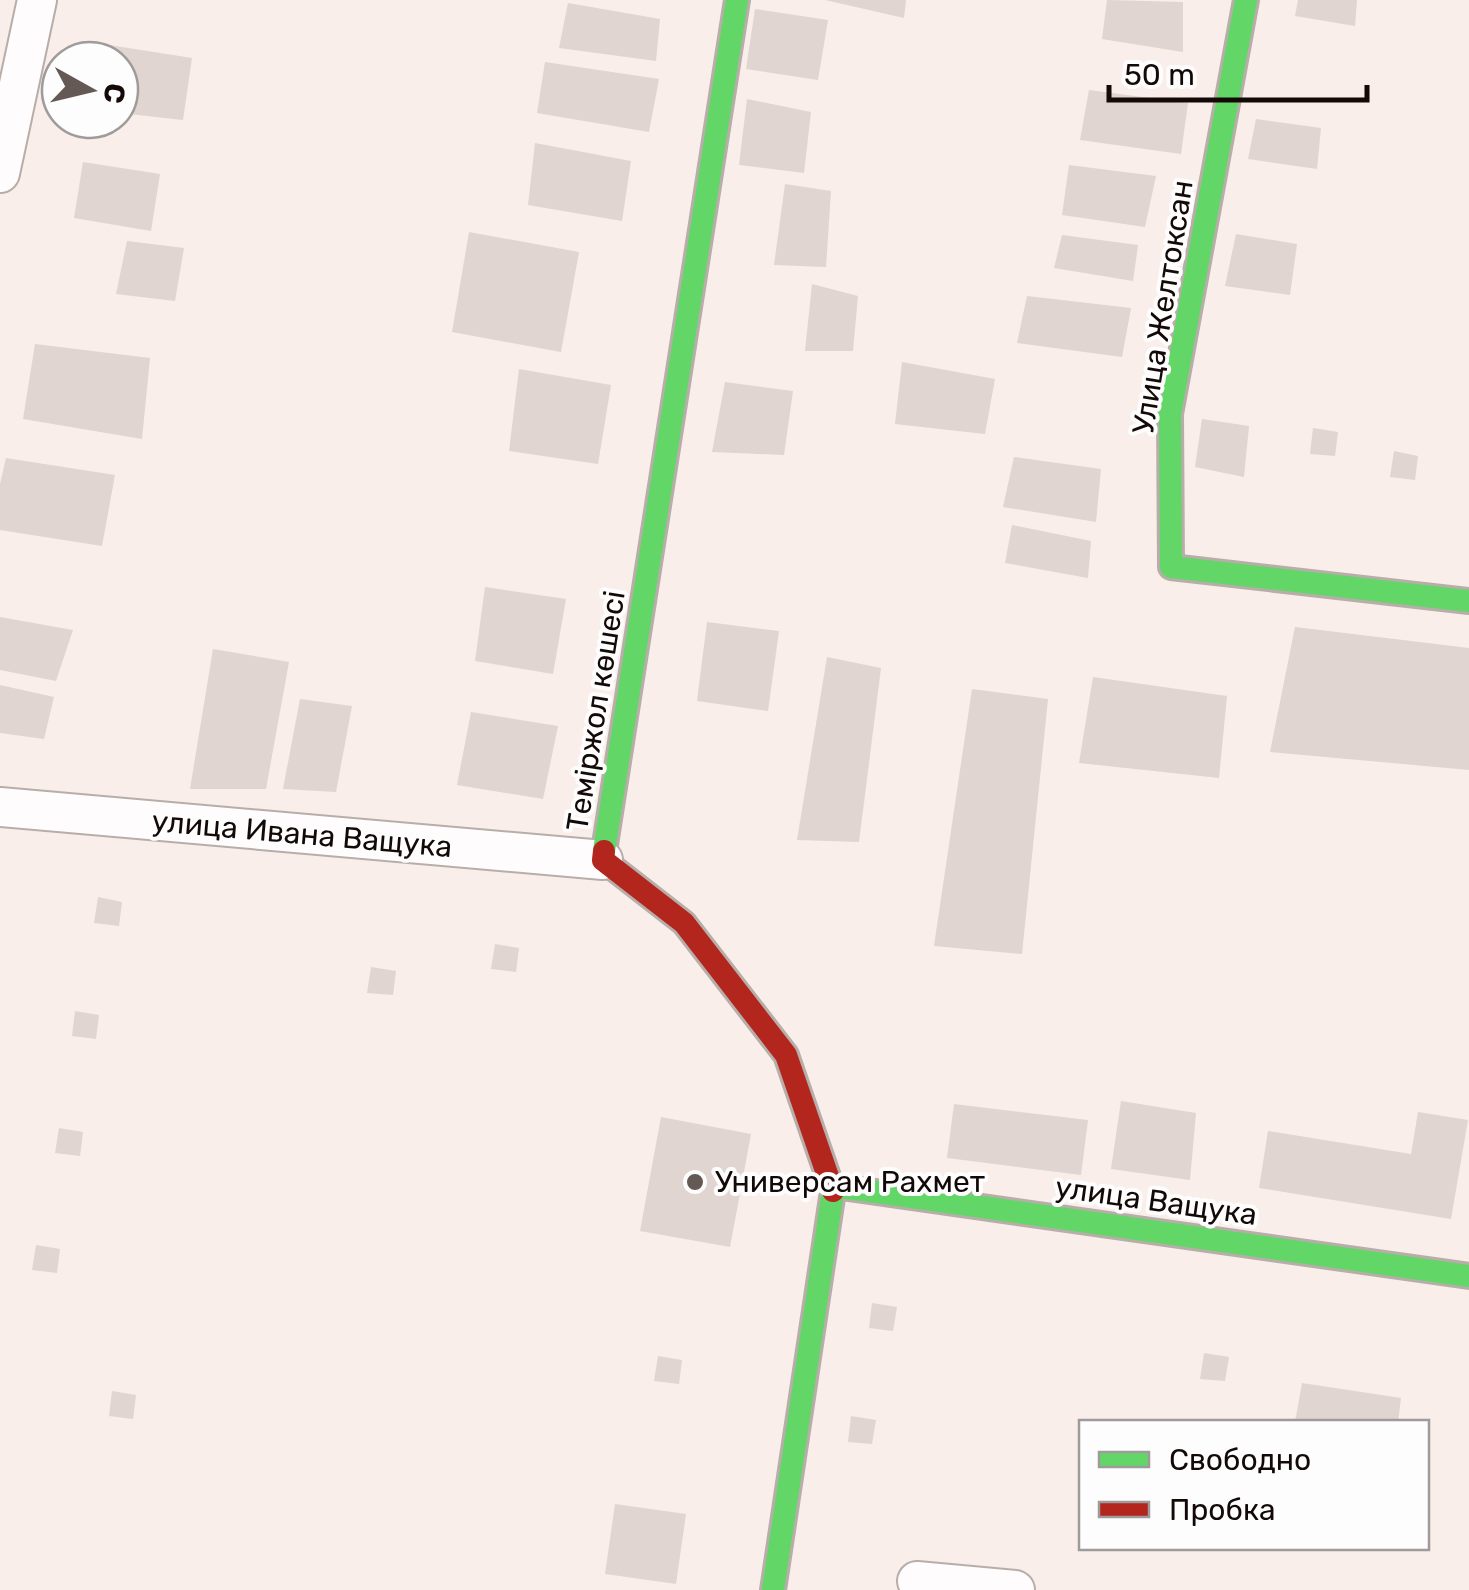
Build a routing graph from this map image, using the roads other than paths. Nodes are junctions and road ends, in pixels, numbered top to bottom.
1 (37, 0) edge
2 (737, 0) edge
3 (1246, 0) edge
4 (0, 173) edge
5 (1469, 601) edge
6 (0, 807) edge
7 (603, 860) junction
8 (834, 1186) junction
9 (1469, 1276) edge
10 (917, 1581) dead end
11 (772, 1590) edge
12 (1015, 1590) edge

1 - 4 street
2 - 7 street, Теміржол көшесі
3 - 5 street, Улица Желтоксан
6 - 7 street, улица Ивана Ващука
7 - 8 street, Теміржол көшесі
8 - 9 street, улица Ващука
8 - 11 street, Теміржол көшесі
10 - 12 street

